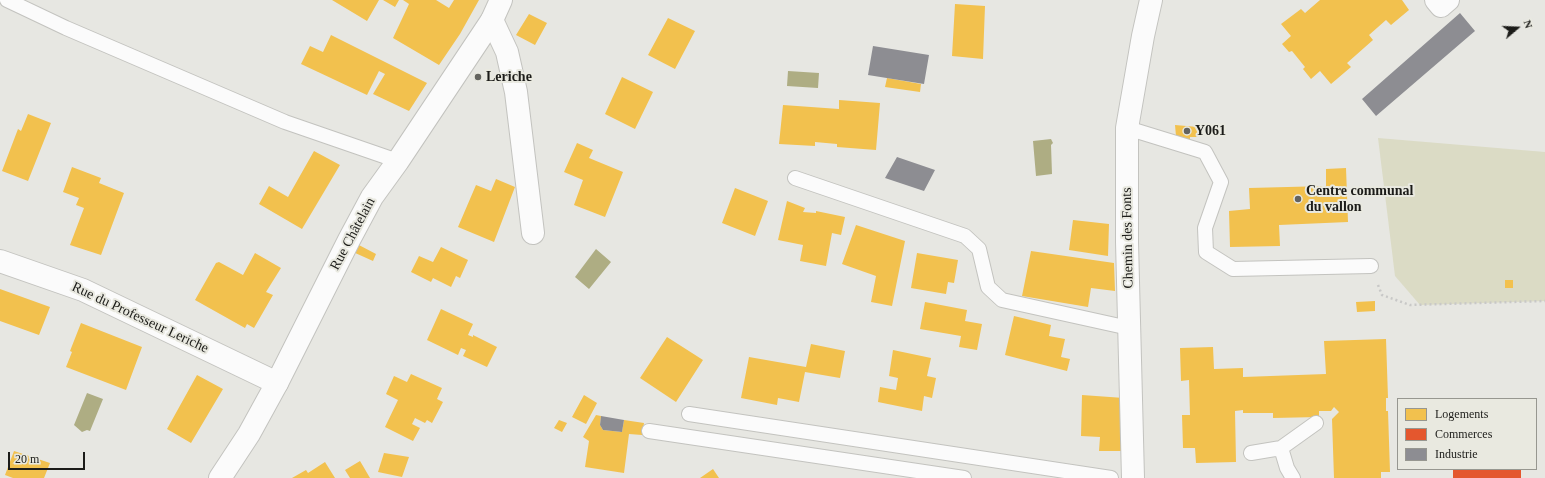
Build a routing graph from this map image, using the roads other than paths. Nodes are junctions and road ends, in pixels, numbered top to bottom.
1 (7, 0) edge
2 (501, 0) edge
3 (1151, 0) edge
4 (1436, 0) edge
5 (1448, 0) edge
6 (492, 20) junction
7 (1127, 128) junction
8 (398, 161) junction
9 (795, 178) dead end
10 (532, 233) dead end
11 (0, 261) edge
12 (1371, 266) road end
13 (1130, 328) junction
14 (277, 383) junction
15 (689, 414) dead end
16 (1316, 423) dead end
17 (649, 431) dead end
18 (1281, 448) junction
19 (1251, 453) dead end
20 (220, 478) edge
21 (964, 478) edge
22 (1111, 478) edge
23 (1133, 478) edge
24 (1293, 478) edge

1 - 8 lane
2 - 6 street, Rue Châtelain
3 - 7 street, Chemin des Fonts
4 - 5 street
6 - 8 street, Rue Châtelain
6 - 10 street
7 - 12 lane
7 - 13 street, Chemin des Fonts
8 - 14 street, Rue Châtelain
9 - 13 lane
11 - 14 street, Rue du Professeur Leriche
13 - 23 street, Chemin des Fonts
14 - 20 street, Rue Châtelain
15 - 22 lane
16 - 18 lane
17 - 21 lane
18 - 19 lane
18 - 24 lane

